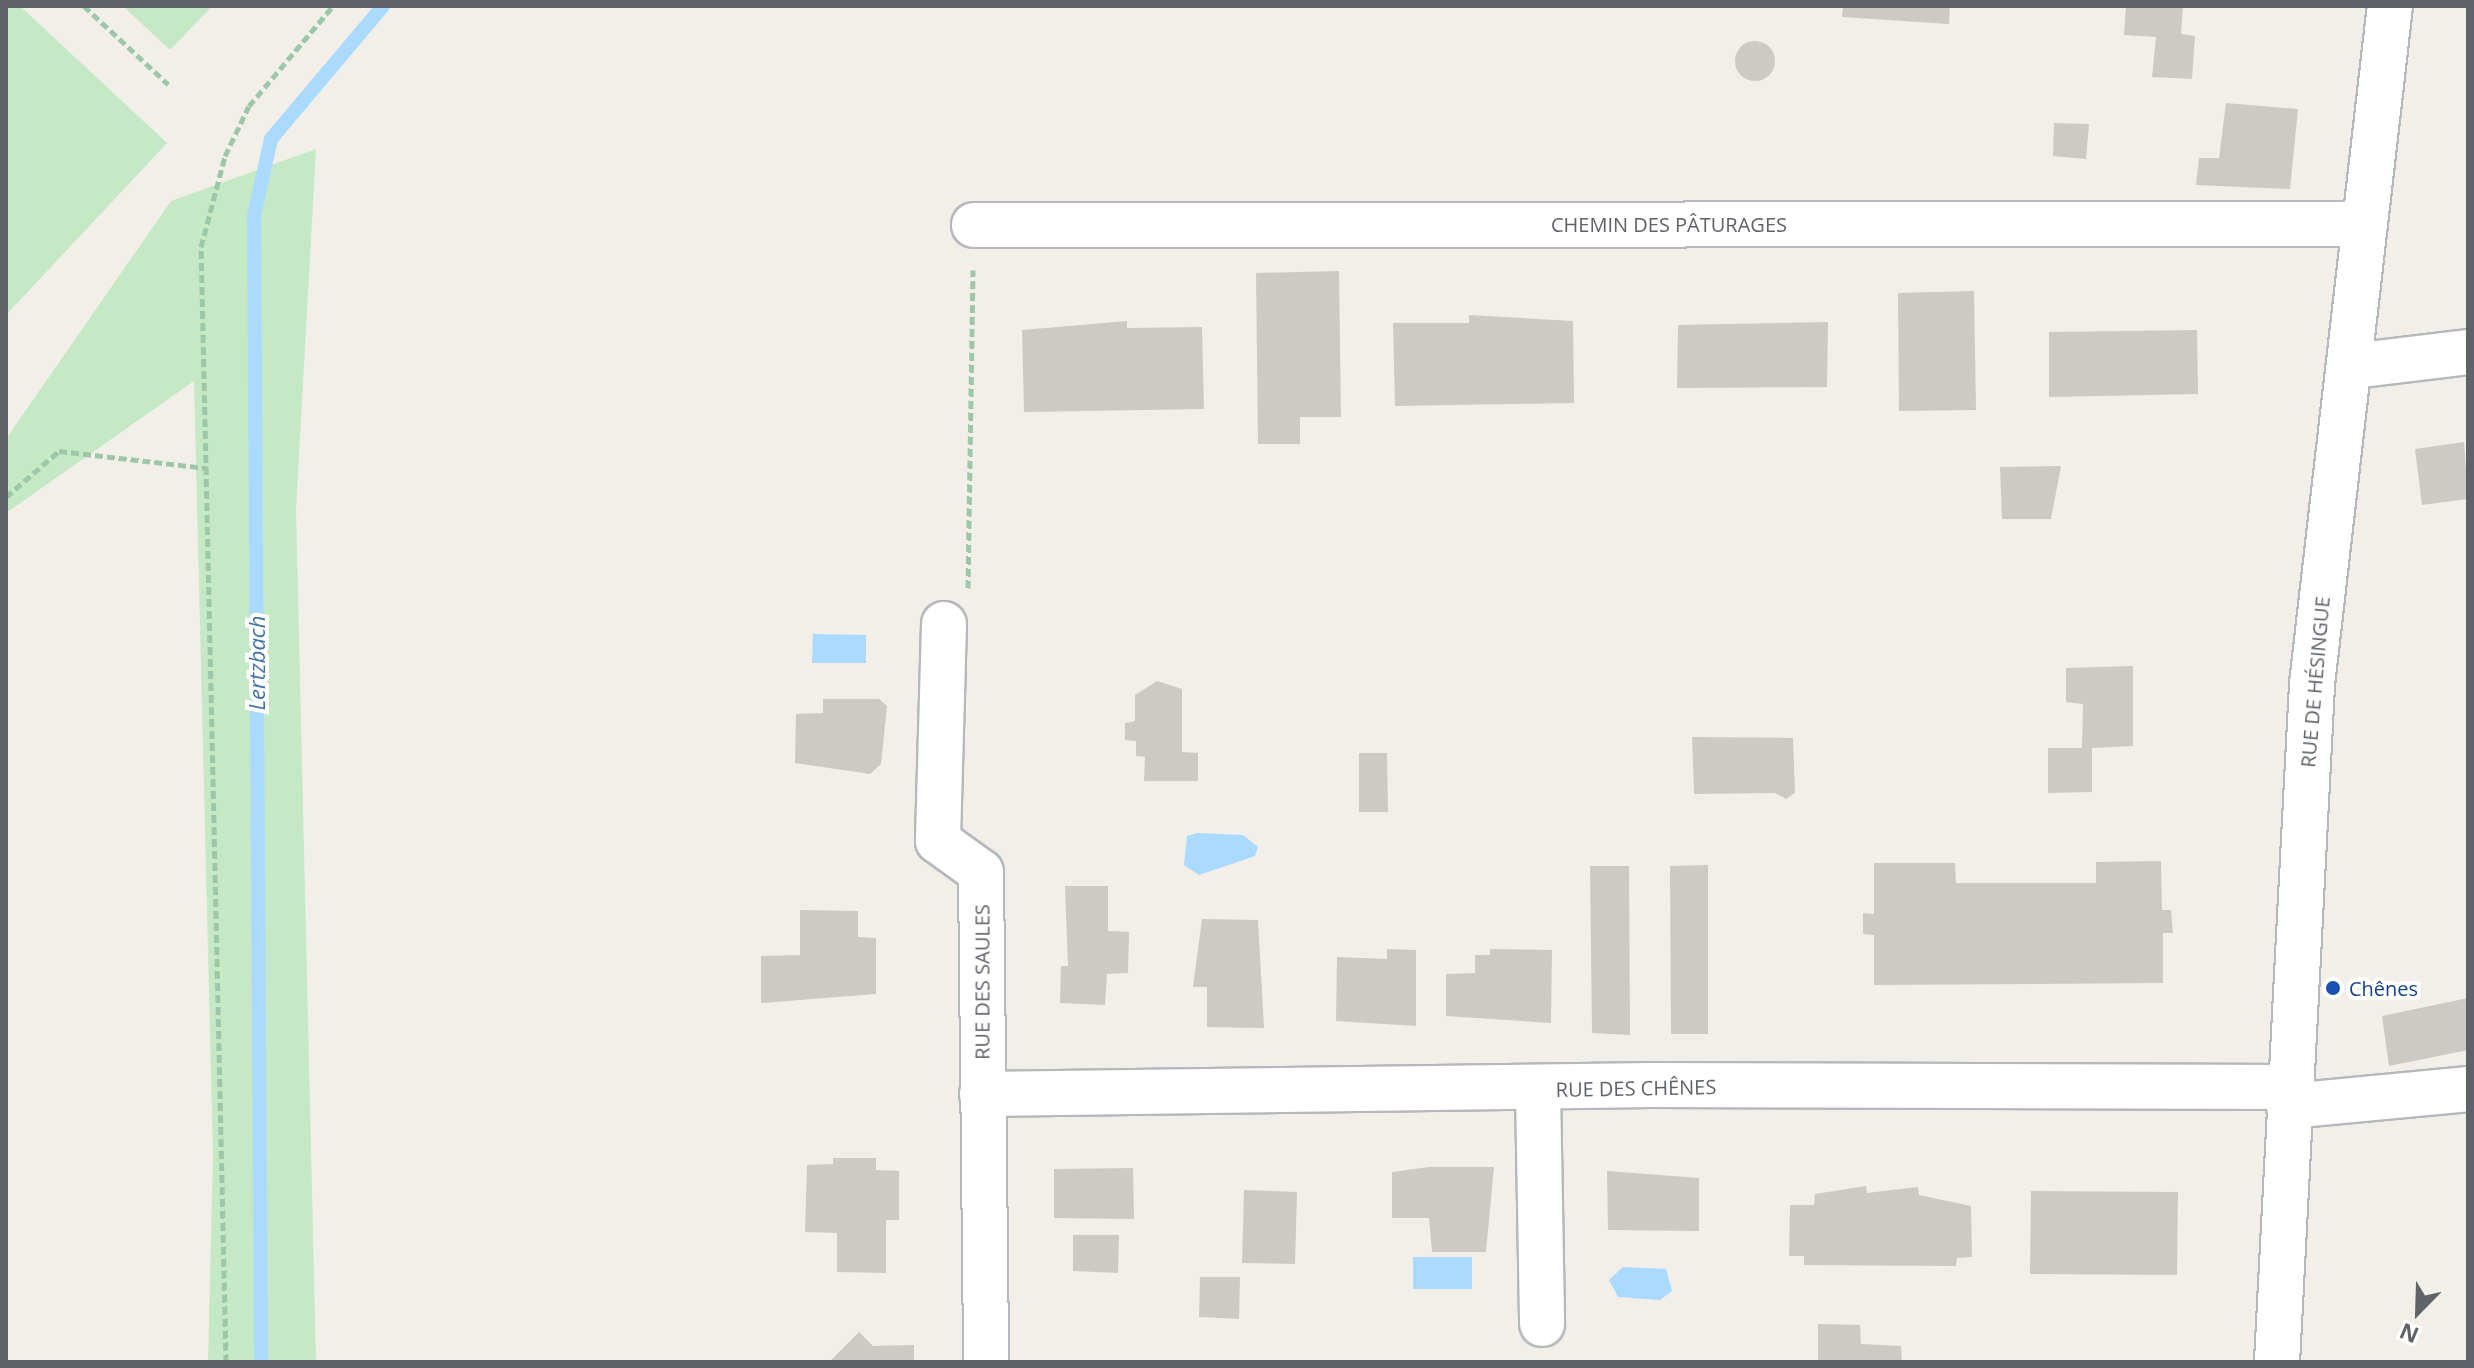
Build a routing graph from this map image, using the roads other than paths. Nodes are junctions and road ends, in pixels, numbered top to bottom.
1 (2390, 6) edge
2 (2365, 224) junction
3 (974, 225) road end
4 (2468, 352) edge
5 (2353, 366) junction
6 (944, 624) road end
7 (2468, 1089) edge
8 (1538, 1090) junction
9 (982, 1094) junction
10 (2290, 1096) junction
11 (1542, 1324) dead end
12 (986, 1362) edge
13 (2277, 1362) edge

1 - 2 street, RUE DE HÉSINGUE
2 - 3 street, CHEMIN DES PÂTURAGES
2 - 5 street, RUE DE HÉSINGUE
4 - 5 street
5 - 10 street, RUE DE HÉSINGUE
6 - 9 street, RUE DES SAULES
7 - 10 street, RUE DES CHÊNES
8 - 9 street, RUE DES CHÊNES
8 - 10 street, RUE DES CHÊNES
8 - 11 street
9 - 12 street, RUE DES SAULES
10 - 13 street, RUE DE HÉSINGUE

